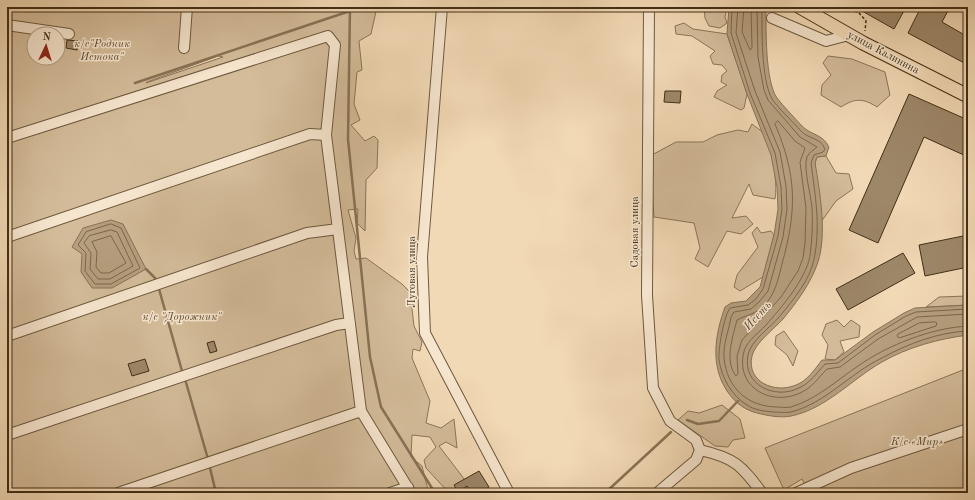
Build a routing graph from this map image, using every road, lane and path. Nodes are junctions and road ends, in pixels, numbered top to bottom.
1 (187, 7) edge
2 (442, 7) edge
3 (649, 7) edge
4 (800, 7) edge
5 (845, 7) edge
6 (772, 18) dead end
7 (7, 25) edge
8 (69, 34) dead end
9 (849, 35) junction
10 (863, 43) junction
11 (184, 48) dead end
12 (968, 96) edge
13 (326, 135) junction
14 (7, 138) edge
15 (338, 229) junction
16 (7, 237) edge
17 (350, 323) junction
18 (7, 336) edge
19 (361, 411) junction
20 (968, 429) edge
21 (7, 435) edge
22 (700, 450) junction
23 (409, 490) edge
24 (118, 493) edge
25 (390, 493) edge
26 (509, 493) edge
27 (657, 493) edge
28 (762, 493) edge
29 (796, 493) edge

1 - 11 street
2 - 26 street, Луговая улица
3 - 22 street, Садовая улица
4 - 9 main road, улица Калинина
5 - 10 path
6 - 9 street
7 - 8 street
9 - 10 main road, улица Калинина
10 - 12 main road, улица Калинина
13 - 14 street
13 - 15 street
13 - 16 street
15 - 17 street
15 - 18 street
17 - 19 street
17 - 21 street
19 - 23 street
19 - 24 street
20 - 29 street
22 - 27 street
22 - 28 street
23 - 25 street

